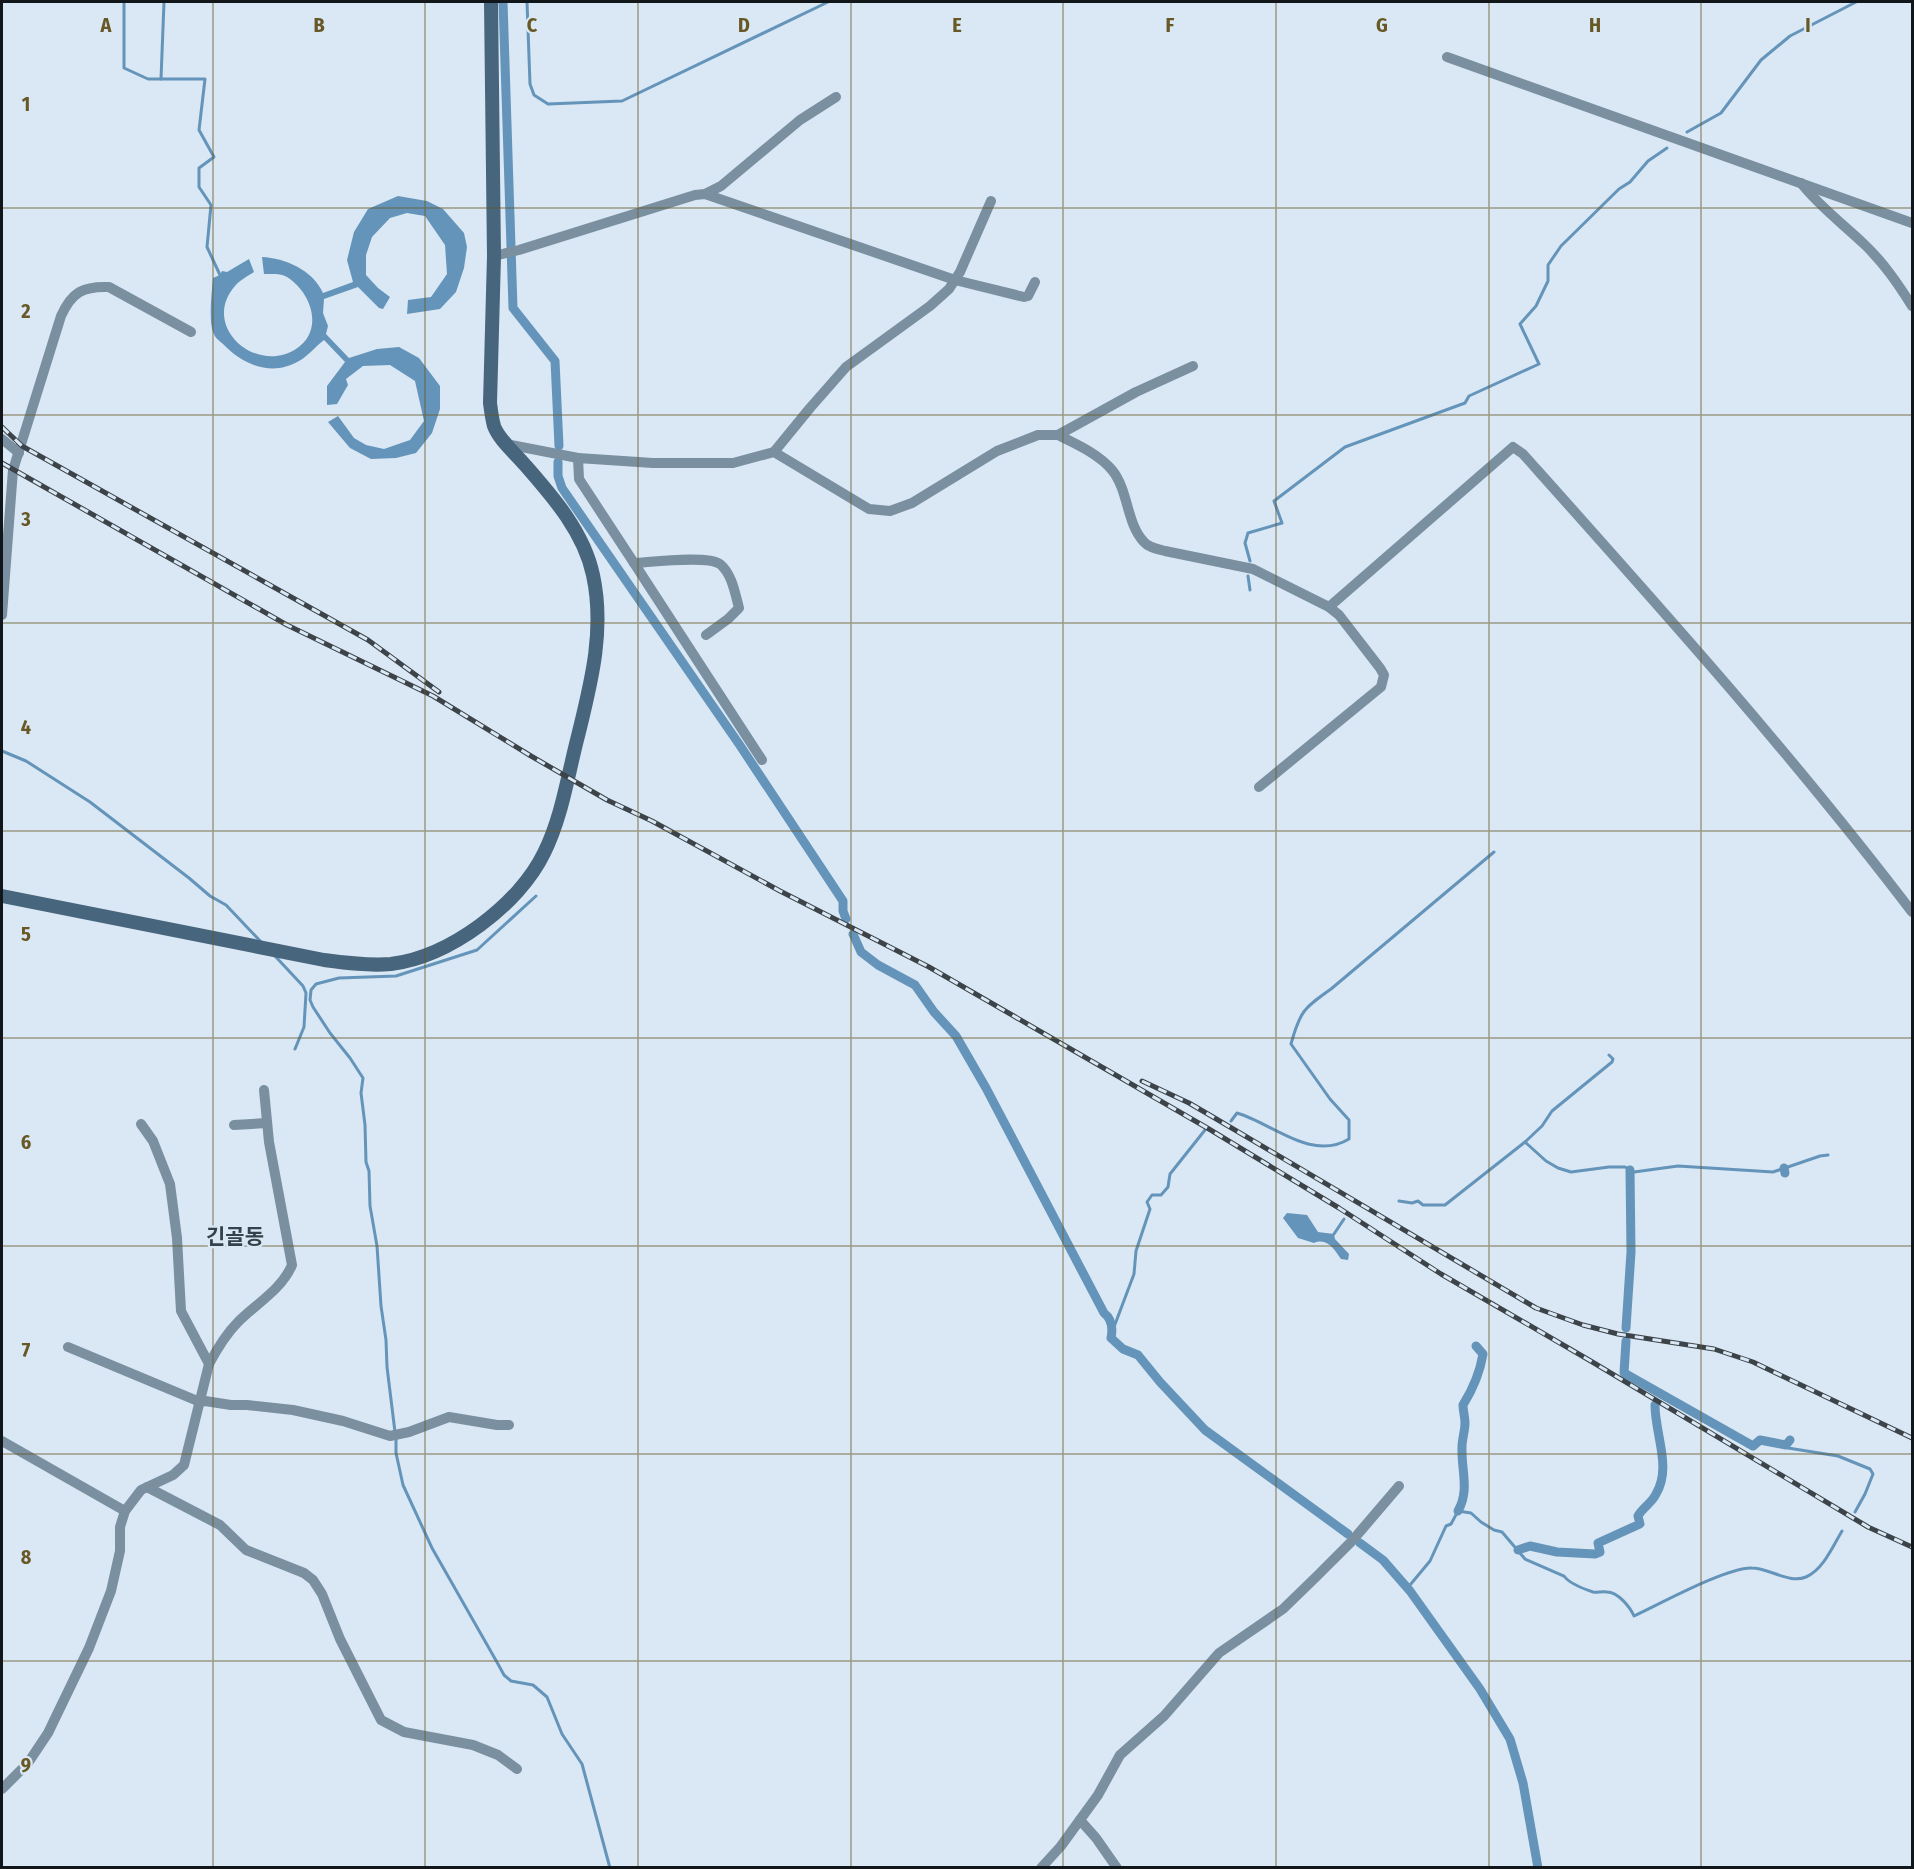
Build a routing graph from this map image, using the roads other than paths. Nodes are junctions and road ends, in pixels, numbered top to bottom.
1 (491, 2) edge
2 (1448, 57) dead end
3 (836, 97) dead end
4 (1801, 183) junction
5 (705, 194) junction
6 (991, 201) dead end
7 (1912, 223) edge
8 (494, 256) junction
9 (955, 280) junction
10 (1035, 282) dead end
11 (1912, 306) edge
12 (191, 332) dead end
13 (1193, 366) dead end
14 (1058, 435) junction
15 (2, 439) edge
16 (506, 444) junction
17 (774, 452) junction
18 (19, 453) junction
19 (578, 458) junction
20 (634, 563) junction
21 (1329, 606) junction
22 (2, 615) edge
23 (706, 635) dead end
24 (762, 760) dead end
25 (1259, 787) dead end
26 (2, 896) edge
27 (1912, 912) edge
28 (264, 1090) dead end
29 (267, 1123) junction
30 (141, 1124) dead end
31 (234, 1125) dead end
32 (68, 1347) dead end
33 (209, 1364) junction
34 (200, 1402) junction
35 (509, 1425) dead end
36 (2, 1441) edge
37 (1399, 1486) dead end
38 (147, 1487) junction
39 (125, 1511) junction
40 (518, 1769) dead end
41 (2, 1789) edge
42 (1080, 1820) junction
43 (1041, 1868) edge
44 (1118, 1868) edge

1 - 8 main road
2 - 4 street
3 - 5 street
4 - 7 street
4 - 11 street
5 - 8 street
5 - 9 street
6 - 9 street
8 - 16 main road
9 - 10 street
9 - 17 street
12 - 18 street
13 - 14 street
14 - 17 street
14 - 21 street
15 - 18 street
16 - 19 street
16 - 26 main road
17 - 19 street
18 - 22 street
19 - 20 street
20 - 23 street
20 - 24 street
21 - 25 street
21 - 27 street
28 - 29 street
29 - 31 street
29 - 33 street
30 - 33 street
32 - 34 street
33 - 34 street
34 - 35 street
34 - 38 street
36 - 39 street
37 - 42 street
38 - 39 street
38 - 40 street
39 - 41 street
42 - 43 street
42 - 44 street

